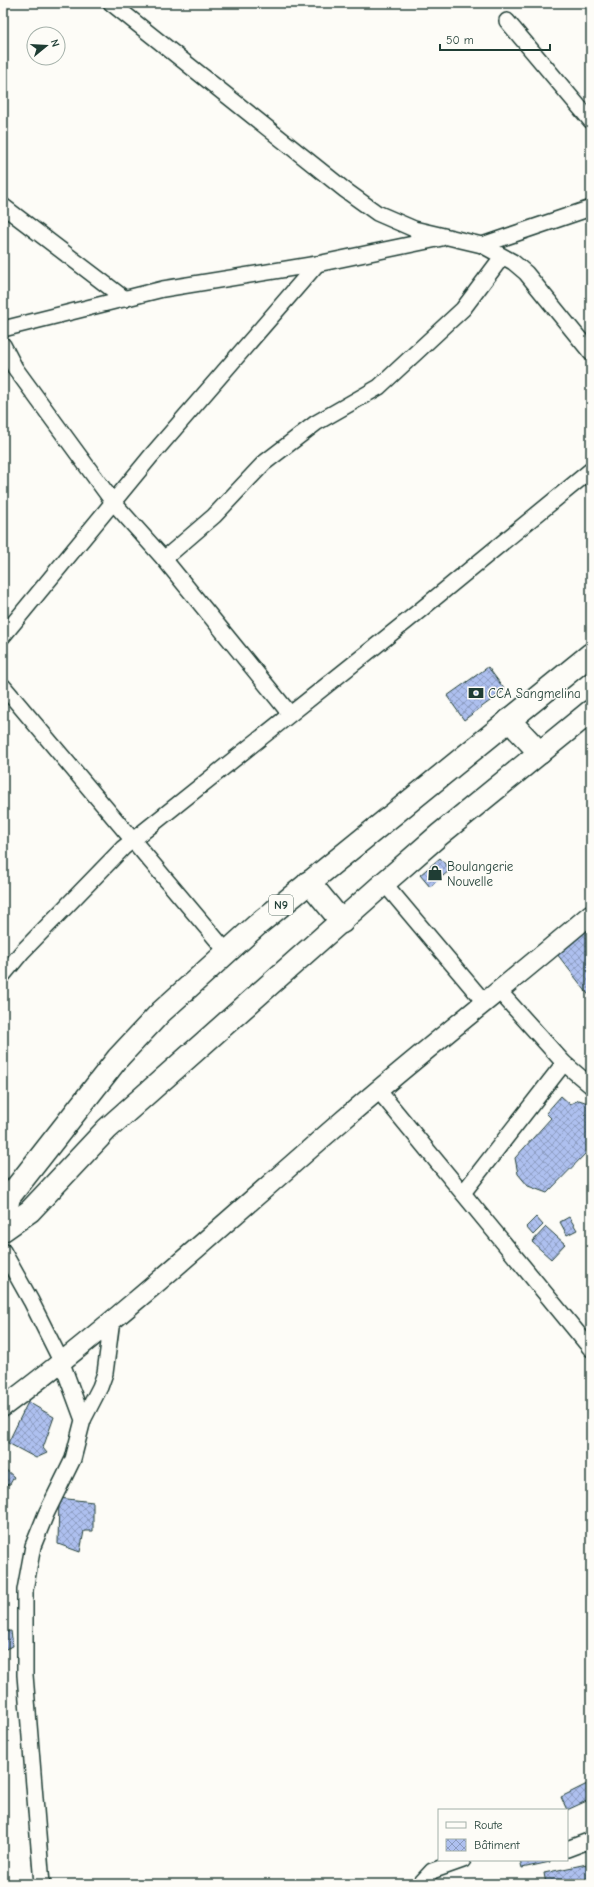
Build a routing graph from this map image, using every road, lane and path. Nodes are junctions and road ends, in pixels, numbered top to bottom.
1 (111, 3) edge
2 (507, 21) dead end
3 (591, 121) edge
4 (3, 206) edge
5 (591, 208) edge
6 (448, 237) junction
7 (482, 245) junction
8 (502, 257) junction
9 (317, 264) junction
10 (125, 298) junction
11 (3, 329) edge
12 (3, 345) edge
13 (591, 353) edge
14 (591, 470) edge
15 (114, 502) junction
16 (164, 559) junction
17 (3, 636) edge
18 (591, 654) edge
19 (3, 686) edge
20 (591, 711) edge
21 (290, 714) junction
22 (510, 720) junction
23 (540, 753) junction
24 (132, 840) junction
25 (309, 882) junction
26 (384, 884) junction
27 (591, 914) edge
28 (342, 922) junction
29 (227, 952) junction
30 (3, 975) edge
31 (492, 997) junction
32 (564, 1063) junction
33 (591, 1086) edge
34 (378, 1090) junction
35 (463, 1194) junction
36 (6, 1195) edge
37 (30, 1211) junction
38 (3, 1224) edge
39 (3, 1230) edge
40 (3, 1251) edge
41 (112, 1320) junction
42 (591, 1349) edge
43 (62, 1363) junction
44 (3, 1407) edge
45 (83, 1420) junction
46 (591, 1840) edge
47 (568, 1849) edge
48 (460, 1861) edge
49 (42, 1884) edge
50 (420, 1884) edge

1 - 6 street
2 - 3 street
4 - 10 street
5 - 7 street
6 - 7 street
6 - 9 street
7 - 8 street
8 - 13 street
8 - 16 street
9 - 10 street
9 - 15 street
10 - 11 street
12 - 15 street
14 - 21 street
15 - 16 street
15 - 17 street
16 - 21 street
18 - 22 highway, N9
19 - 24 street
20 - 23 highway
21 - 24 street
22 - 23 highway
22 - 25 highway, N9
23 - 26 highway
24 - 29 street
24 - 30 street
25 - 28 highway
25 - 29 highway, N9
26 - 28 highway
26 - 31 street
27 - 31 street
28 - 37 highway
29 - 36 highway, N9
31 - 32 street
31 - 34 street
32 - 33 street
32 - 35 street
34 - 35 street
34 - 41 street
35 - 42 street
36 - 37 street
36 - 38 highway, N9
37 - 39 highway
40 - 43 street
41 - 43 street
41 - 45 street
43 - 44 street
43 - 45 street
45 - 49 street
46 - 47 street
48 - 50 street

